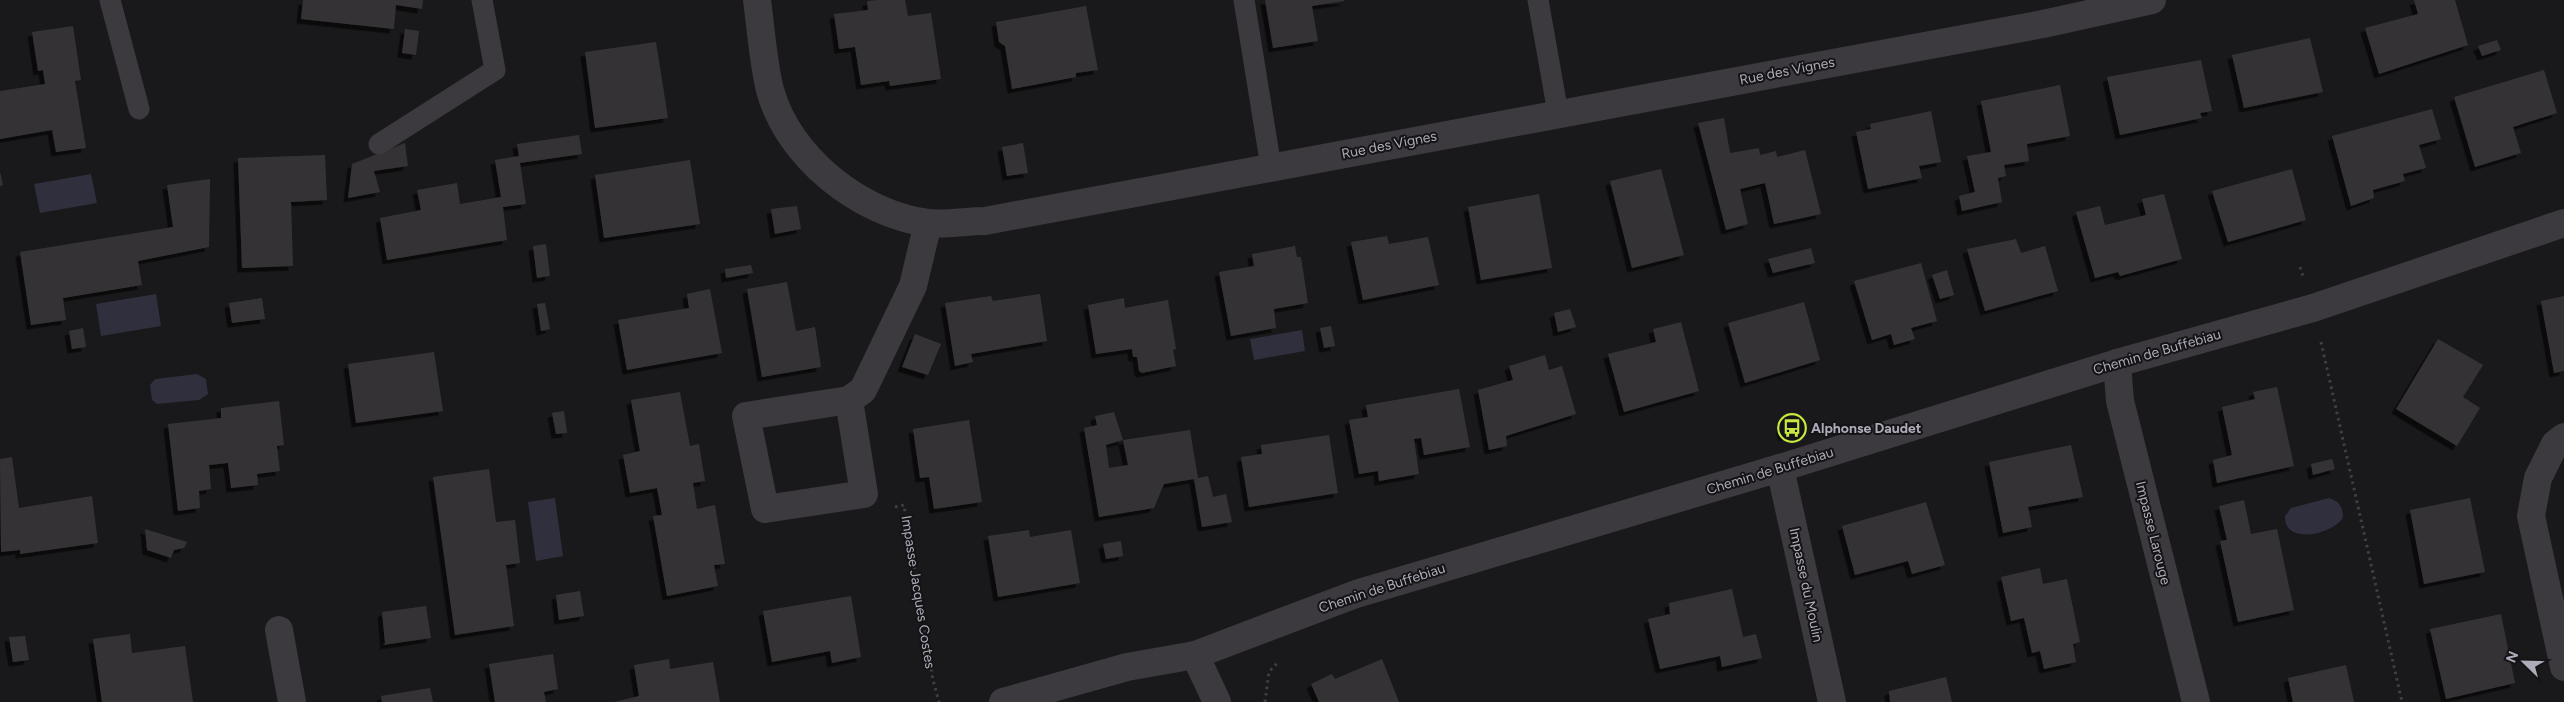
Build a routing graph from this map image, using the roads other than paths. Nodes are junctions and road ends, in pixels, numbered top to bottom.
1 (110, 0) edge
2 (482, 0) edge
3 (757, 0) edge
4 (1244, 0) edge
5 (1538, 0) edge
6 (2152, 0) edge
7 (139, 109) dead end
8 (1558, 114) junction
9 (378, 144) dead end
10 (1271, 167) junction
11 (928, 223) junction
12 (2564, 223) edge
13 (2117, 363) junction
14 (849, 400) junction
15 (2564, 437) edge
16 (1780, 468) junction
17 (279, 630) dead end
18 (1195, 655) junction
19 (2564, 667) edge
20 (292, 702) edge
21 (1003, 702) edge
22 (1217, 702) edge
23 (1832, 702) edge
24 (2196, 702) edge

1 - 7 lane
2 - 9 lane
3 - 11 street, Rue des Vignes
4 - 10 lane
5 - 8 lane
6 - 8 street, Rue des Vignes
8 - 10 street, Rue des Vignes
10 - 11 street, Rue des Vignes
11 - 14 street
12 - 13 street, Chemin de Buffebiau
13 - 16 street, Chemin de Buffebiau
13 - 24 street, Impasse Larouge
14 - 14 street
15 - 19 street
16 - 18 street, Chemin de Buffebiau
16 - 23 street, Impasse du Moulin
17 - 20 street
18 - 21 street, Chemin de Buffebiau
18 - 22 street

